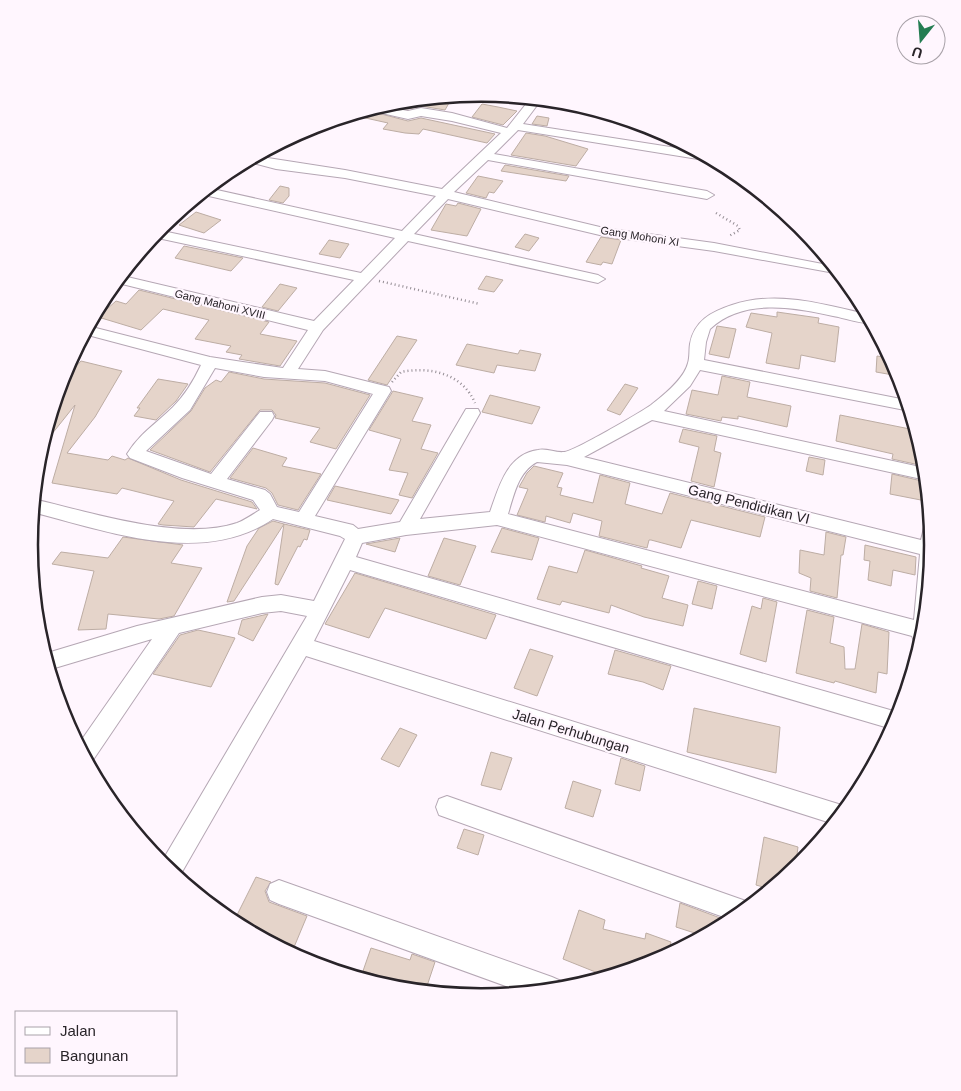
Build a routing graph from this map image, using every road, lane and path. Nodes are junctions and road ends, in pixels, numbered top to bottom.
1 (531, 105) edge
2 (391, 112) edge
3 (513, 129) junction
4 (686, 153) edge
5 (486, 156) junction
6 (260, 161) edge
7 (213, 193) edge
8 (445, 194) junction
9 (707, 195) dead end
10 (716, 213) dead end
11 (164, 235) edge
12 (406, 235) junction
13 (714, 247) junction
14 (826, 268) edge
15 (364, 278) junction
16 (598, 279) dead end
17 (126, 281) edge
18 (480, 304) dead end
19 (860, 317) edge
20 (317, 328) junction
21 (90, 336) edge
22 (210, 362) junction
23 (696, 364) junction
24 (288, 372) junction
25 (400, 372) dead end
26 (900, 404) edge
27 (472, 413) joint
28 (651, 414) junction
29 (266, 416) dead end
30 (567, 459) junction
31 (917, 472) edge
32 (216, 481) junction
33 (39, 507) edge
34 (270, 512) junction
35 (498, 518) junction
36 (304, 519) junction
37 (406, 528) junction
38 (355, 537) junction
39 (924, 540) edge
40 (345, 561) junction
41 (320, 610) junction
42 (172, 626) junction
43 (915, 633) edge
44 (301, 646) junction
45 (53, 660) edge
46 (888, 719) edge
47 (88, 749) edge
48 (447, 807) dead end
49 (833, 814) edge
50 (173, 865) edge
51 (279, 892) dead end
52 (734, 909) edge
53 (538, 985) edge

1 - 3 street
2 - 3 street
3 - 4 street
3 - 5 street
5 - 8 street
5 - 9 street
6 - 8 street
7 - 12 street
8 - 12 street
8 - 13 street, Gang Mohoni XI
10 - 13 path
11 - 15 street
12 - 15 street
12 - 16 street
13 - 14 street, Gang Mohoni XI
15 - 18 path
15 - 20 street
17 - 20 street, Gang Mahoni XVIII
19 - 23 street
20 - 24 street
21 - 22 street
22 - 24 street
22 - 32 street
23 - 26 street
23 - 28 street
24 - 36 street
25 - 27 path
27 - 37 street
28 - 30 street
28 - 31 street
29 - 32 street
30 - 35 street, Gang Pendidikan VI
30 - 39 street, Gang Pendidikan VI
32 - 34 street
33 - 34 street
34 - 36 street
35 - 37 street
35 - 43 street
36 - 38 street
37 - 38 street
38 - 40 street
40 - 41 street
40 - 46 street
41 - 42 street
41 - 44 street
42 - 45 street
42 - 47 street
44 - 49 street, Jalan Perhubungan
44 - 50 street
48 - 52 street
51 - 53 street

